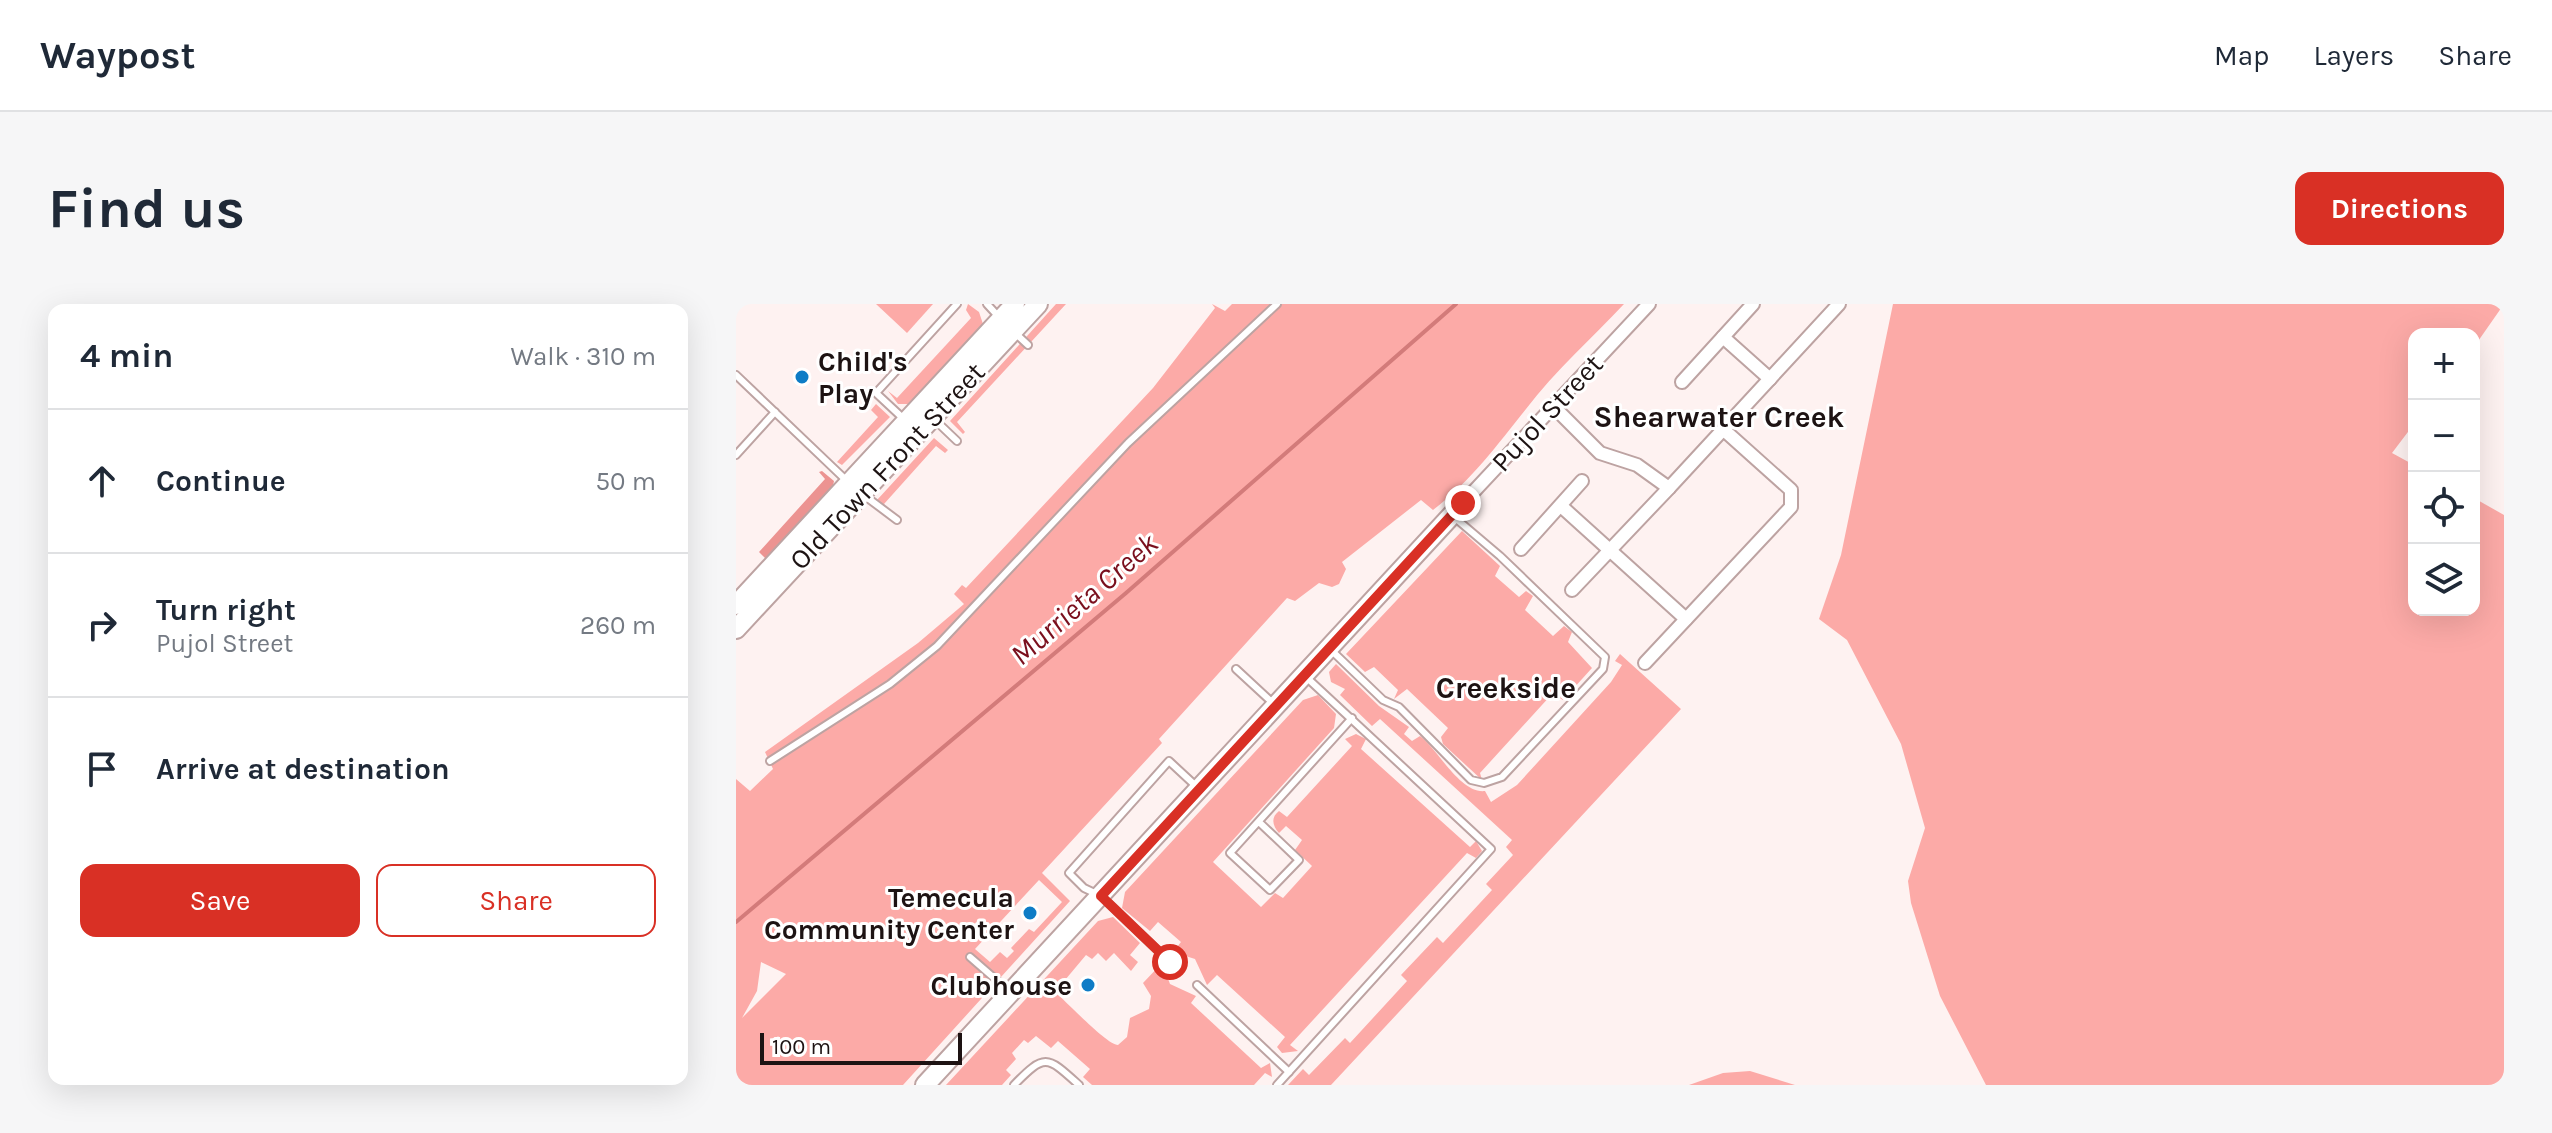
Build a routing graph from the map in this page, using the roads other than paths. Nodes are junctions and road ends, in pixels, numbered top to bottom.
1 (957, 304) edge
2 (987, 304) edge
3 (1015, 304) edge
4 (1038, 304) edge
5 (1277, 304) edge
6 (1649, 304) edge
7 (1753, 304) edge
8 (1839, 304) edge
9 (1007, 325) junction
10 (1723, 337) junction
11 (1028, 345) dead end
12 (736, 375) edge
13 (1770, 379) junction
14 (1682, 382) dead end
15 (1553, 406) junction
16 (775, 412) junction
17 (926, 412) junction
18 (912, 427) junction
19 (1724, 430) junction
20 (957, 441) dead end
21 (736, 455) edge
22 (1582, 481) dead end
23 (855, 488) junction
24 (1669, 488) junction
25 (1561, 506) junction
26 (1457, 509) junction
27 (897, 520) dead end
28 (1521, 549) dead end
29 (1610, 550) junction
30 (1572, 590) dead end
31 (739, 597) edge
32 (1686, 619) junction
33 (736, 629) edge
34 (1329, 648) junction
35 (1645, 663) dead end
36 (1236, 669) dead end
37 (1305, 676) junction
38 (1276, 706) junction
39 (1352, 718) junction
40 (770, 761) dead end
41 (1199, 789) junction
42 (1259, 822) junction
43 (1101, 896) junction
44 (970, 957) dead end
45 (1170, 962) dead end
46 (1197, 985) dead end
47 (1011, 992) junction
48 (1289, 1072) junction
49 (925, 1085) edge
50 (1014, 1085) edge
51 (1079, 1085) edge
52 (1277, 1085) edge

1 - 18 lane
2 - 9 lane
3 - 9 street, Old Town Front Street
4 - 9 street, Old Town Front Street
5 - 40 lane
6 - 15 street, Pujol Street
7 - 10 street
8 - 13 street
9 - 11 lane
9 - 17 street, Old Town Front Street
10 - 13 street
10 - 14 street
12 - 16 lane
13 - 19 street
15 - 24 street
15 - 26 street, Pujol Street
16 - 21 lane
16 - 23 lane
17 - 18 street, Old Town Front Street
17 - 20 lane
18 - 23 street, Old Town Front Street
19 - 24 street
19 - 32 street
22 - 25 street
23 - 27 lane
23 - 31 street, Old Town Front Street
23 - 33 street, Old Town Front Street
24 - 29 street
25 - 28 street
25 - 29 street
26 - 34 street, Pujol Street
26 - 34 lane
29 - 30 street
29 - 32 street
32 - 35 street
34 - 37 street, Pujol Street
36 - 38 lane
37 - 38 street, Pujol Street
37 - 39 lane
38 - 41 street, Pujol Street
39 - 42 lane
39 - 48 lane
41 - 43 street, Pujol Street
41 - 43 lane
42 - 42 lane
43 - 45 lane
43 - 47 street, Pujol Street
44 - 47 lane
46 - 48 lane
47 - 49 street, Pujol Street
48 - 52 lane
50 - 51 lane

